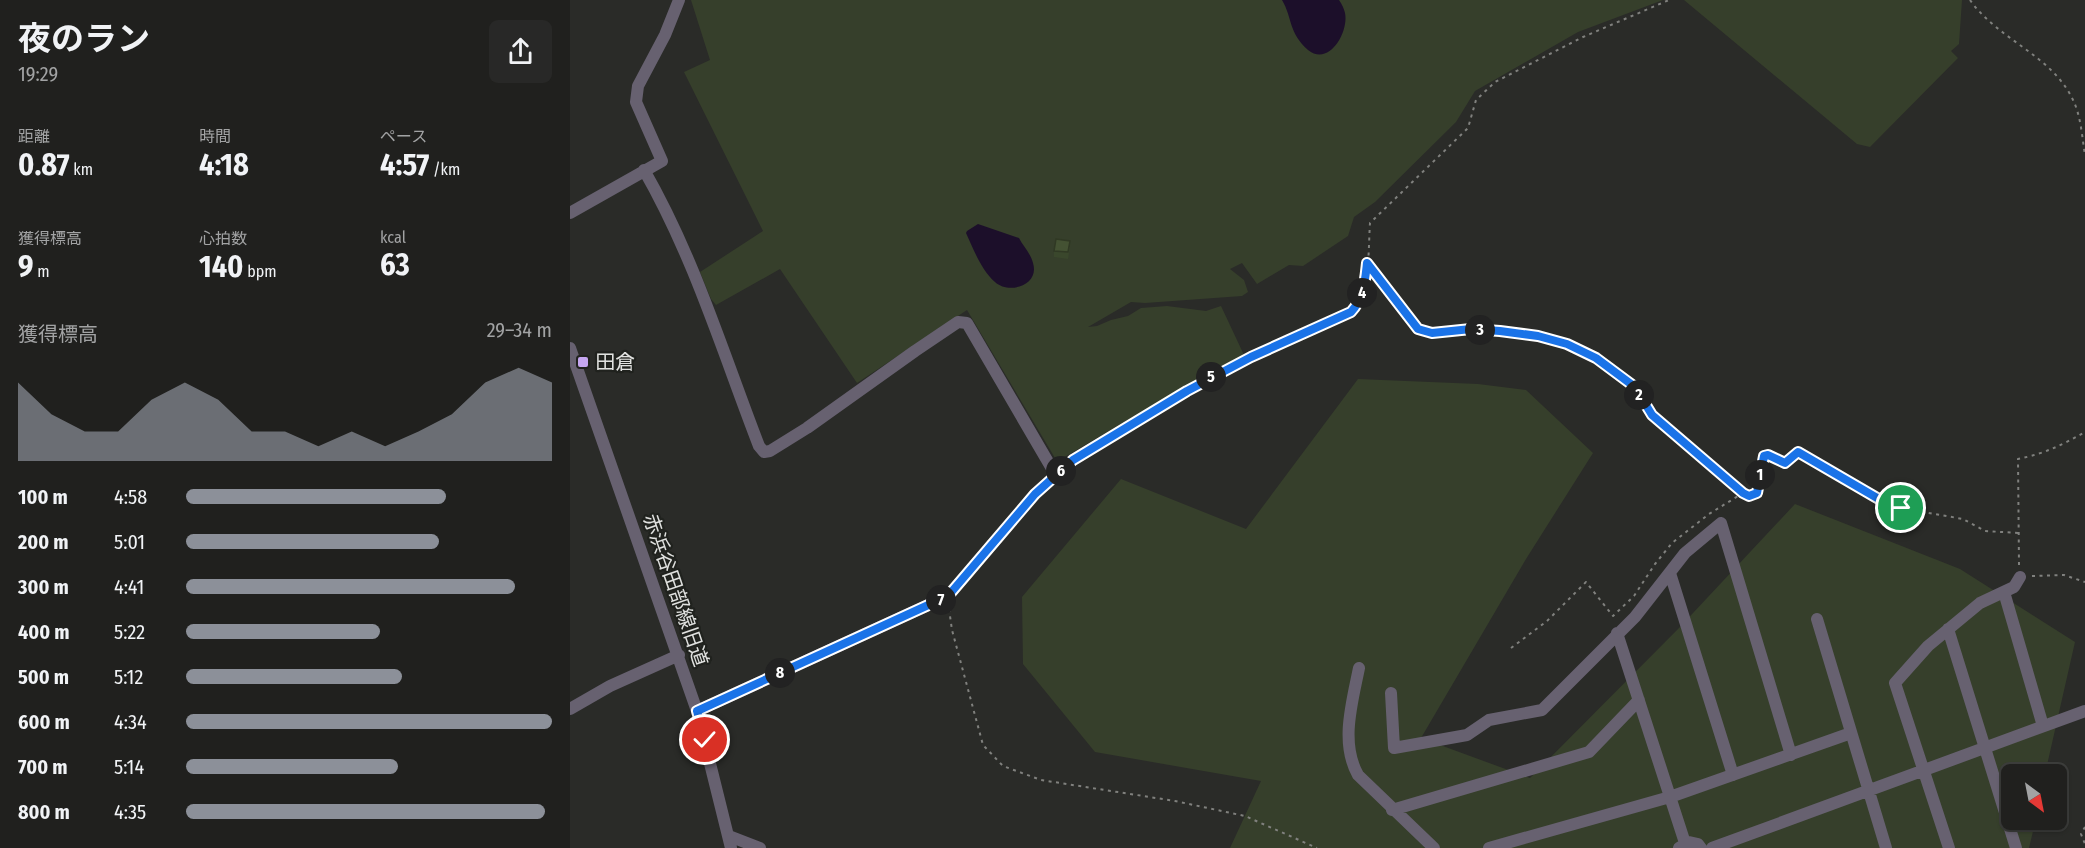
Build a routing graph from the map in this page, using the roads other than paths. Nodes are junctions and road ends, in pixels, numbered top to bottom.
1 (679, 0) edge
2 (644, 170) junction
3 (570, 213) edge
4 (570, 348) edge
5 (1059, 473) road end
6 (1670, 573) junction
7 (2020, 577) road end
8 (2004, 592) junction
9 (948, 596) road end
10 (1817, 619) dead end
11 (1948, 629) junction
12 (1617, 633) junction
13 (679, 655) junction
14 (1359, 668) dead end
15 (1391, 693) dead end
16 (1639, 700) junction
17 (570, 709) edge
18 (697, 711) junction
19 (2085, 711) edge
20 (2043, 726) junction
21 (1851, 734) junction
22 (1985, 747) junction
23 (1791, 754) junction
24 (1923, 770) junction
25 (1733, 775) junction
26 (1868, 790) junction
27 (1670, 797) junction
28 (1392, 810) junction
29 (730, 842) edge
30 (1682, 846) edge
31 (760, 848) edge
32 (1434, 848) edge
33 (1490, 848) edge
34 (1701, 848) edge
35 (1712, 848) edge
36 (1886, 848) edge
37 (1949, 848) edge
38 (2016, 848) edge

1 - 2 street
2 - 3 street
2 - 5 street
4 - 13 street, 赤浜谷田部線旧道
6 - 12 street
6 - 23 street
6 - 25 street
7 - 8 street
8 - 11 street
8 - 20 street
9 - 18 street
10 - 21 street
11 - 22 street
11 - 24 street
12 - 15 street
12 - 16 street
13 - 17 street
13 - 18 street, 赤浜谷田部線旧道
14 - 28 street
16 - 27 street
16 - 28 street
18 - 29 street, 赤浜谷田部線旧道
19 - 20 street
20 - 22 street
21 - 23 street
21 - 26 street
22 - 24 street
22 - 38 street
23 - 25 street
24 - 26 street
24 - 37 street
25 - 27 street
26 - 35 street
26 - 36 street
27 - 30 street
27 - 33 street
28 - 32 street
29 - 31 street
30 - 34 street

